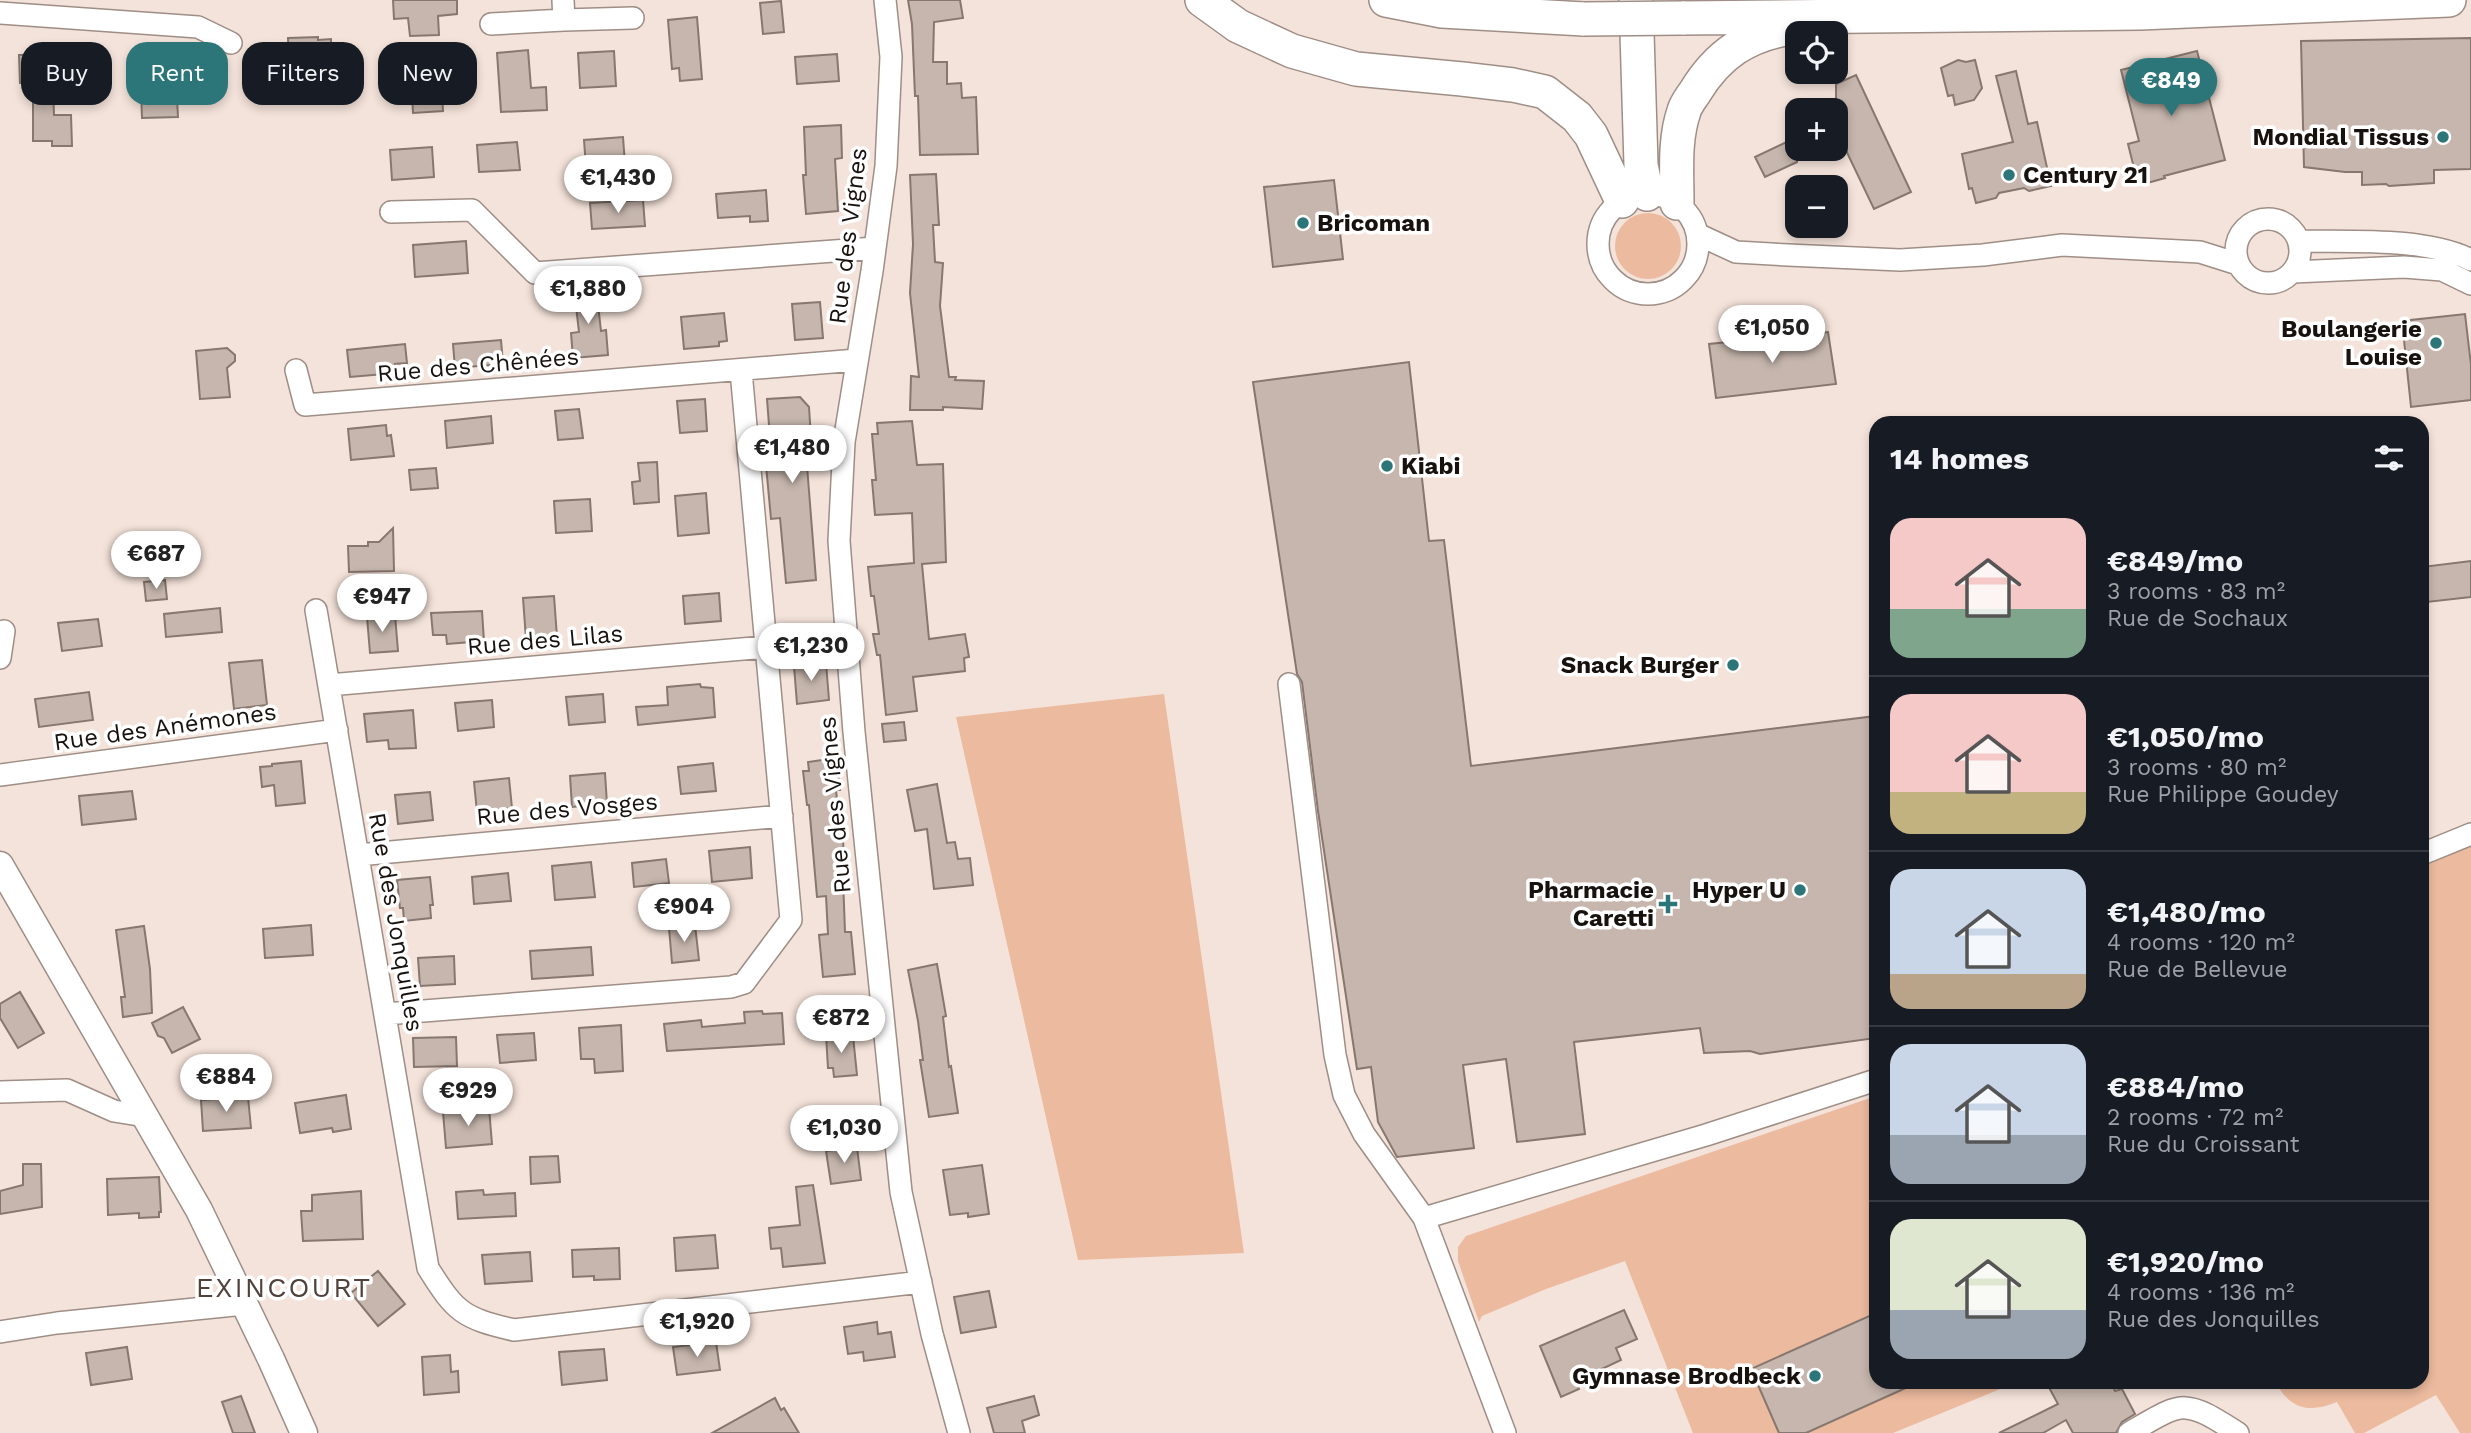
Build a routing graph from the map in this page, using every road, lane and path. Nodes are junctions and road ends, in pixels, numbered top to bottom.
1 (886, 0) edge
2 (1202, 0) edge
3 (1386, 0) edge
4 (1636, 0) edge
5 (2448, 0) edge
6 (564, 10) edge
7 (0, 13) edge
8 (633, 18) dead end
9 (1863, 18) junction
10 (491, 24) dead end
11 (231, 43) dead end
12 (1649, 199) junction
13 (391, 212) dead end
14 (1697, 234) junction
15 (2238, 239) junction
16 (2300, 241) junction
17 (875, 248) junction
18 (1736, 252) junction
19 (2200, 253) junction
20 (2471, 260) edge
21 (2238, 264) junction
22 (1692, 269) junction
23 (2293, 272) junction
24 (2471, 284) edge
25 (857, 360) junction
26 (296, 370) dead end
27 (741, 371) junction
28 (316, 610) dead end
29 (4, 631) dead end
30 (765, 647) junction
31 (0, 658) edge
32 (1289, 684) dead end
33 (329, 685) junction
34 (337, 730) junction
35 (0, 775) edge
36 (782, 816) junction
37 (2471, 834) edge
38 (2429, 851) edge
39 (358, 855) junction
40 (0, 865) edge
41 (385, 1014) junction
42 (1869, 1082) edge
43 (0, 1092) edge
44 (145, 1116) junction
45 (1424, 1219) junction
46 (920, 1282) junction
47 (244, 1304) junction
48 (0, 1332) edge
49 (303, 1433) edge
50 (959, 1433) edge
51 (1506, 1433) edge
52 (2129, 1433) edge
53 (2238, 1433) edge

1 - 17 street, Rue des Vignes
2 - 12 main road
3 - 9 main road, bridge
4 - 12 main road
5 - 9 main road
6 - 8 street
6 - 10 street
7 - 11 street
9 - 12 main road
12 - 14 street
12 - 22 street
13 - 17 street
14 - 18 street
14 - 22 street
15 - 16 street
15 - 19 street
15 - 21 street
16 - 20 street
16 - 23 street
17 - 25 street, Rue des Vignes
18 - 19 street
18 - 22 street
19 - 21 street
21 - 23 street
23 - 24 street
25 - 27 street, Rue des Chênées
25 - 46 street, Rue des Vignes
26 - 27 street, Rue des Chênées
27 - 30 street
28 - 33 street, Rue des Jonquilles
29 - 31 street
30 - 33 street, Rue des Lilas
30 - 36 street
32 - 45 street
33 - 34 street, Rue des Jonquilles
34 - 35 street, Rue des Anémones
34 - 39 street, Rue des Jonquilles
36 - 39 street, Rue des Vosges
36 - 41 street
37 - 38 street
39 - 41 street, Rue des Jonquilles
40 - 44 street
41 - 46 street, Rue des Jonquilles
42 - 45 street
43 - 44 street
44 - 47 street
45 - 51 street
46 - 50 street, Rue des Vignes
47 - 48 street
47 - 49 street
52 - 53 street

